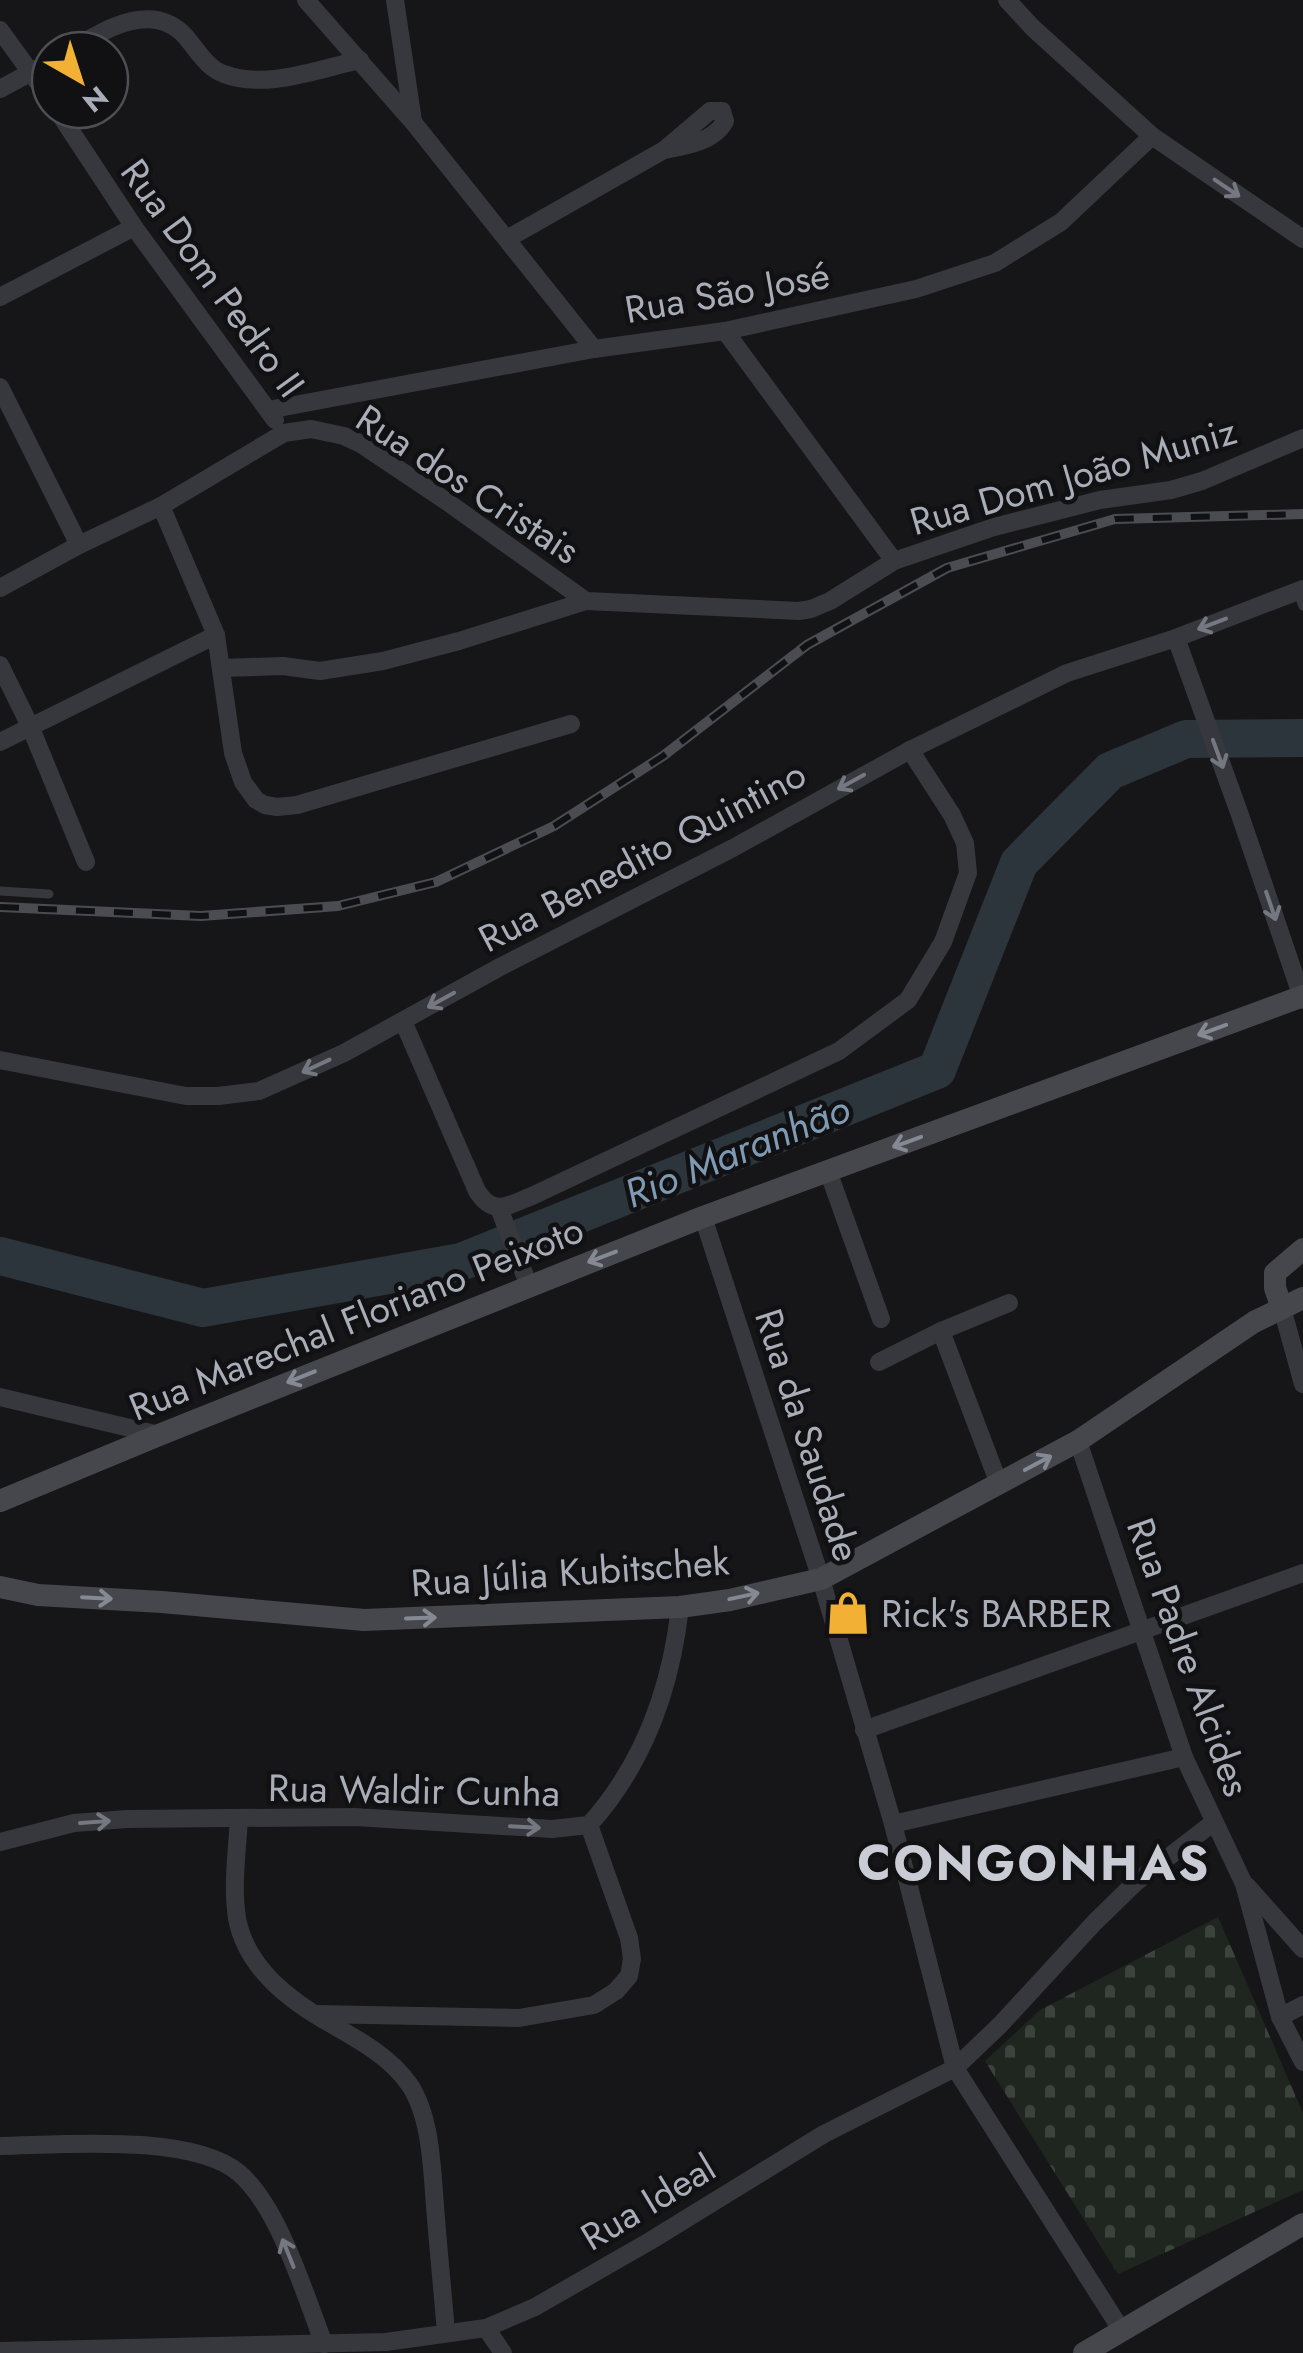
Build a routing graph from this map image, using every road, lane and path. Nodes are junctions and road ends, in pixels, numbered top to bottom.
1 (306, 0) edge
2 (394, 0) edge
3 (1007, 0) edge
4 (0, 30) edge
5 (105, 30) edge
6 (360, 60) junction
7 (30, 69) edge
8 (30, 73) edge
9 (0, 89) edge
10 (413, 122) junction
11 (70, 130) edge
12 (1152, 136) junction
13 (664, 150) dead end
14 (134, 227) junction
15 (507, 239) junction
16 (1303, 239) edge
17 (0, 296) edge
18 (725, 331) junction
19 (594, 349) junction
20 (0, 387) edge
21 (268, 410) junction
22 (284, 433) junction
23 (1303, 438) edge
24 (161, 506) junction
25 (79, 545) junction
26 (894, 561) junction
27 (0, 588) edge
28 (1301, 595) edge
29 (586, 600) junction
30 (216, 636) junction
31 (1176, 638) junction
32 (0, 664) edge
33 (221, 668) junction
34 (571, 724) dead end
35 (30, 726) junction
36 (0, 742) edge
37 (910, 750) junction
38 (86, 862) dead end
39 (0, 890) edge
40 (49, 894) dead end
41 (1303, 997) edge
42 (403, 1021) junction
43 (0, 1060) edge
44 (828, 1171) junction
45 (499, 1208) junction
46 (703, 1217) junction
47 (1303, 1249) edge
48 (525, 1276) junction
49 (1009, 1302) dead end
50 (1292, 1303) edge
51 (881, 1319) dead end
52 (941, 1330) junction
53 (879, 1362) dead end
54 (1303, 1384) edge
55 (0, 1397) edge
56 (159, 1434) junction
57 (1078, 1441) junction
58 (998, 1484) junction
59 (0, 1502) edge
60 (1303, 1573) edge
61 (821, 1579) junction
62 (0, 1587) edge
63 (680, 1607) junction
64 (1142, 1631) junction
65 (864, 1730) junction
66 (1184, 1757) junction
67 (239, 1819) junction
68 (1214, 1822) junction
69 (892, 1824) junction
70 (588, 1825) junction
71 (0, 1842) edge
72 (1244, 1884) junction
73 (1303, 1949) edge
74 (1303, 2005) edge
75 (314, 2014) junction
76 (1280, 2017) junction
77 (1303, 2062) edge
78 (955, 2068) junction
79 (0, 2146) edge
80 (1303, 2224) edge
81 (486, 2328) junction
82 (1122, 2330) junction
83 (446, 2333) junction
84 (324, 2344) junction
85 (388, 2348) edge
86 (0, 2351) edge
87 (503, 2353) edge
88 (1084, 2353) edge

1 - 6 street
2 - 10 street
3 - 12 street
4 - 7 street
5 - 6 street
6 - 10 street
8 - 9 street
10 - 15 street
11 - 14 street, Rua Dom Pedro II
12 -> 16 street
12 - 18 street, Rua São José
13 - 15 street
14 - 17 street
14 - 21 street, Rua Dom Pedro II
15 - 19 street
18 - 19 street, Rua São José
18 - 26 street
19 - 21 street, Rua São José
20 - 25 street
21 - 22 street, Rua Dom Pedro II
22 - 24 street
22 - 29 street, Rua dos Cristais
23 - 26 street, Rua Dom João Muniz
24 - 25 street
24 - 30 street
25 - 27 street
26 - 29 street, Rua Dom João Muniz
28 -> 31 street, Rua Benedito Quintino
29 - 33 street, Rua Dom João Muniz
30 - 33 street
30 - 35 street
31 - 37 street, Rua Benedito Quintino
31 -> 41 street
32 - 35 street
33 - 34 street
35 - 36 street
35 - 38 street
37 -> 42 street, Rua Benedito Quintino
37 - 45 street
39 - 40 lane
41 -> 44 main road, Rua Marechal Floriano Peixoto
42 -> 43 street, Rua Benedito Quintino
42 - 45 street
44 - 46 main road, Rua Marechal Floriano Peixoto
44 - 51 street
45 - 48 street
46 -> 48 main road, Rua Marechal Floriano Peixoto
46 - 61 street, Rua da Saudade
47 - 50 main road
48 -> 56 main road, Rua Marechal Floriano Peixoto
49 - 52 street
50 - 54 street
50 - 57 main road, Rua Júlia Kubitschek
52 - 53 street
52 - 58 street
55 - 56 street
56 - 59 main road, Rua Marechal Floriano Peixoto
58 -> 57 main road, Rua Júlia Kubitschek
57 - 64 street, Rua Padre Alcides
58 - 61 main road, Rua Júlia Kubitschek
60 - 64 street
63 -> 61 main road, Rua Júlia Kubitschek
61 - 65 street, Rua da Saudade
62 -> 63 main road, Rua Júlia Kubitschek
63 - 70 street, Rua Waldir Cunha
64 - 65 street
64 - 66 street, Rua Padre Alcides
65 - 69 street, Rua da Saudade
66 - 68 street, Rua Padre Alcides
66 - 69 street
67 -> 70 street, Rua Waldir Cunha
71 -> 67 street, Rua Waldir Cunha
67 - 75 street
68 - 72 street, Rua Padre Alcides
68 - 78 street, Rua Ideal
69 - 78 street, Rua da Saudade
70 - 75 street
72 - 73 street
72 - 76 street, Rua Padre Alcides
74 - 76 street
75 - 83 street
76 - 77 street, Rua Padre Alcides
78 - 81 street, Rua Ideal
78 - 82 street, Rua da Saudade
84 -> 79 street
80 - 82 main road
81 - 83 street, Rua Ideal
81 - 87 street
82 - 88 main road
83 - 85 street, Rua Ideal
84 - 85 street, Rua Ideal
84 - 86 street, Rua Ideal

